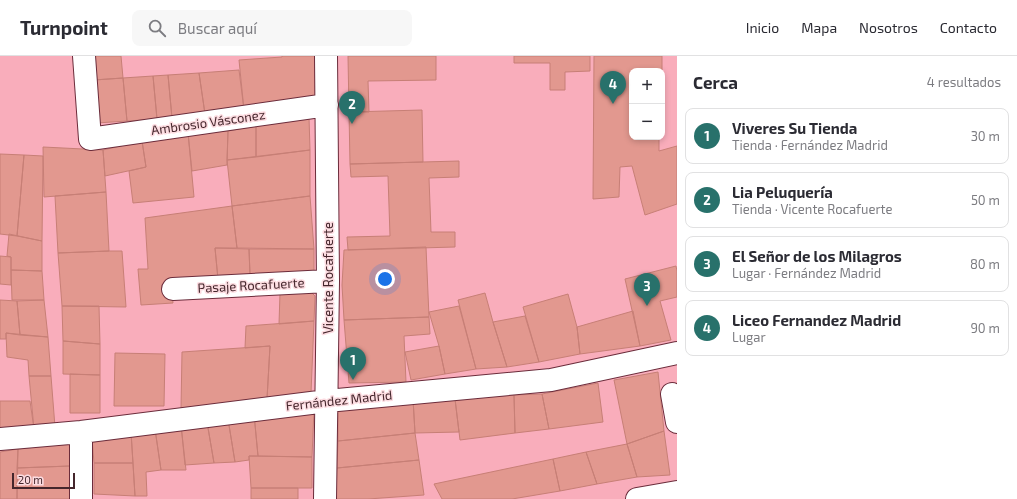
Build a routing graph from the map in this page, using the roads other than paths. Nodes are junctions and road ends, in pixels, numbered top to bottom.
1 (84, 56) edge
2 (326, 56) edge
3 (327, 105) junction
4 (328, 281) junction
5 (173, 289) dead end
6 (677, 353) edge
7 (672, 394) dead end
8 (327, 401) junction
9 (677, 422) edge
10 (81, 432) junction
11 (0, 439) edge
12 (677, 492) edge
13 (81, 499) edge
14 (325, 499) edge
15 (637, 499) edge

1 - 3 street, Ambrosio Vásconez
2 - 3 street, Vicente Rocafuerte
3 - 4 street, Vicente Rocafuerte
4 - 5 street, Pasaje Rocafuerte
4 - 8 street, Vicente Rocafuerte
6 - 8 street, Fernández Madrid
7 - 9 street
8 - 10 street, Fernández Madrid
8 - 14 street, Vicente Rocafuerte
10 - 11 street, Fernández Madrid
10 - 13 street
12 - 15 street

